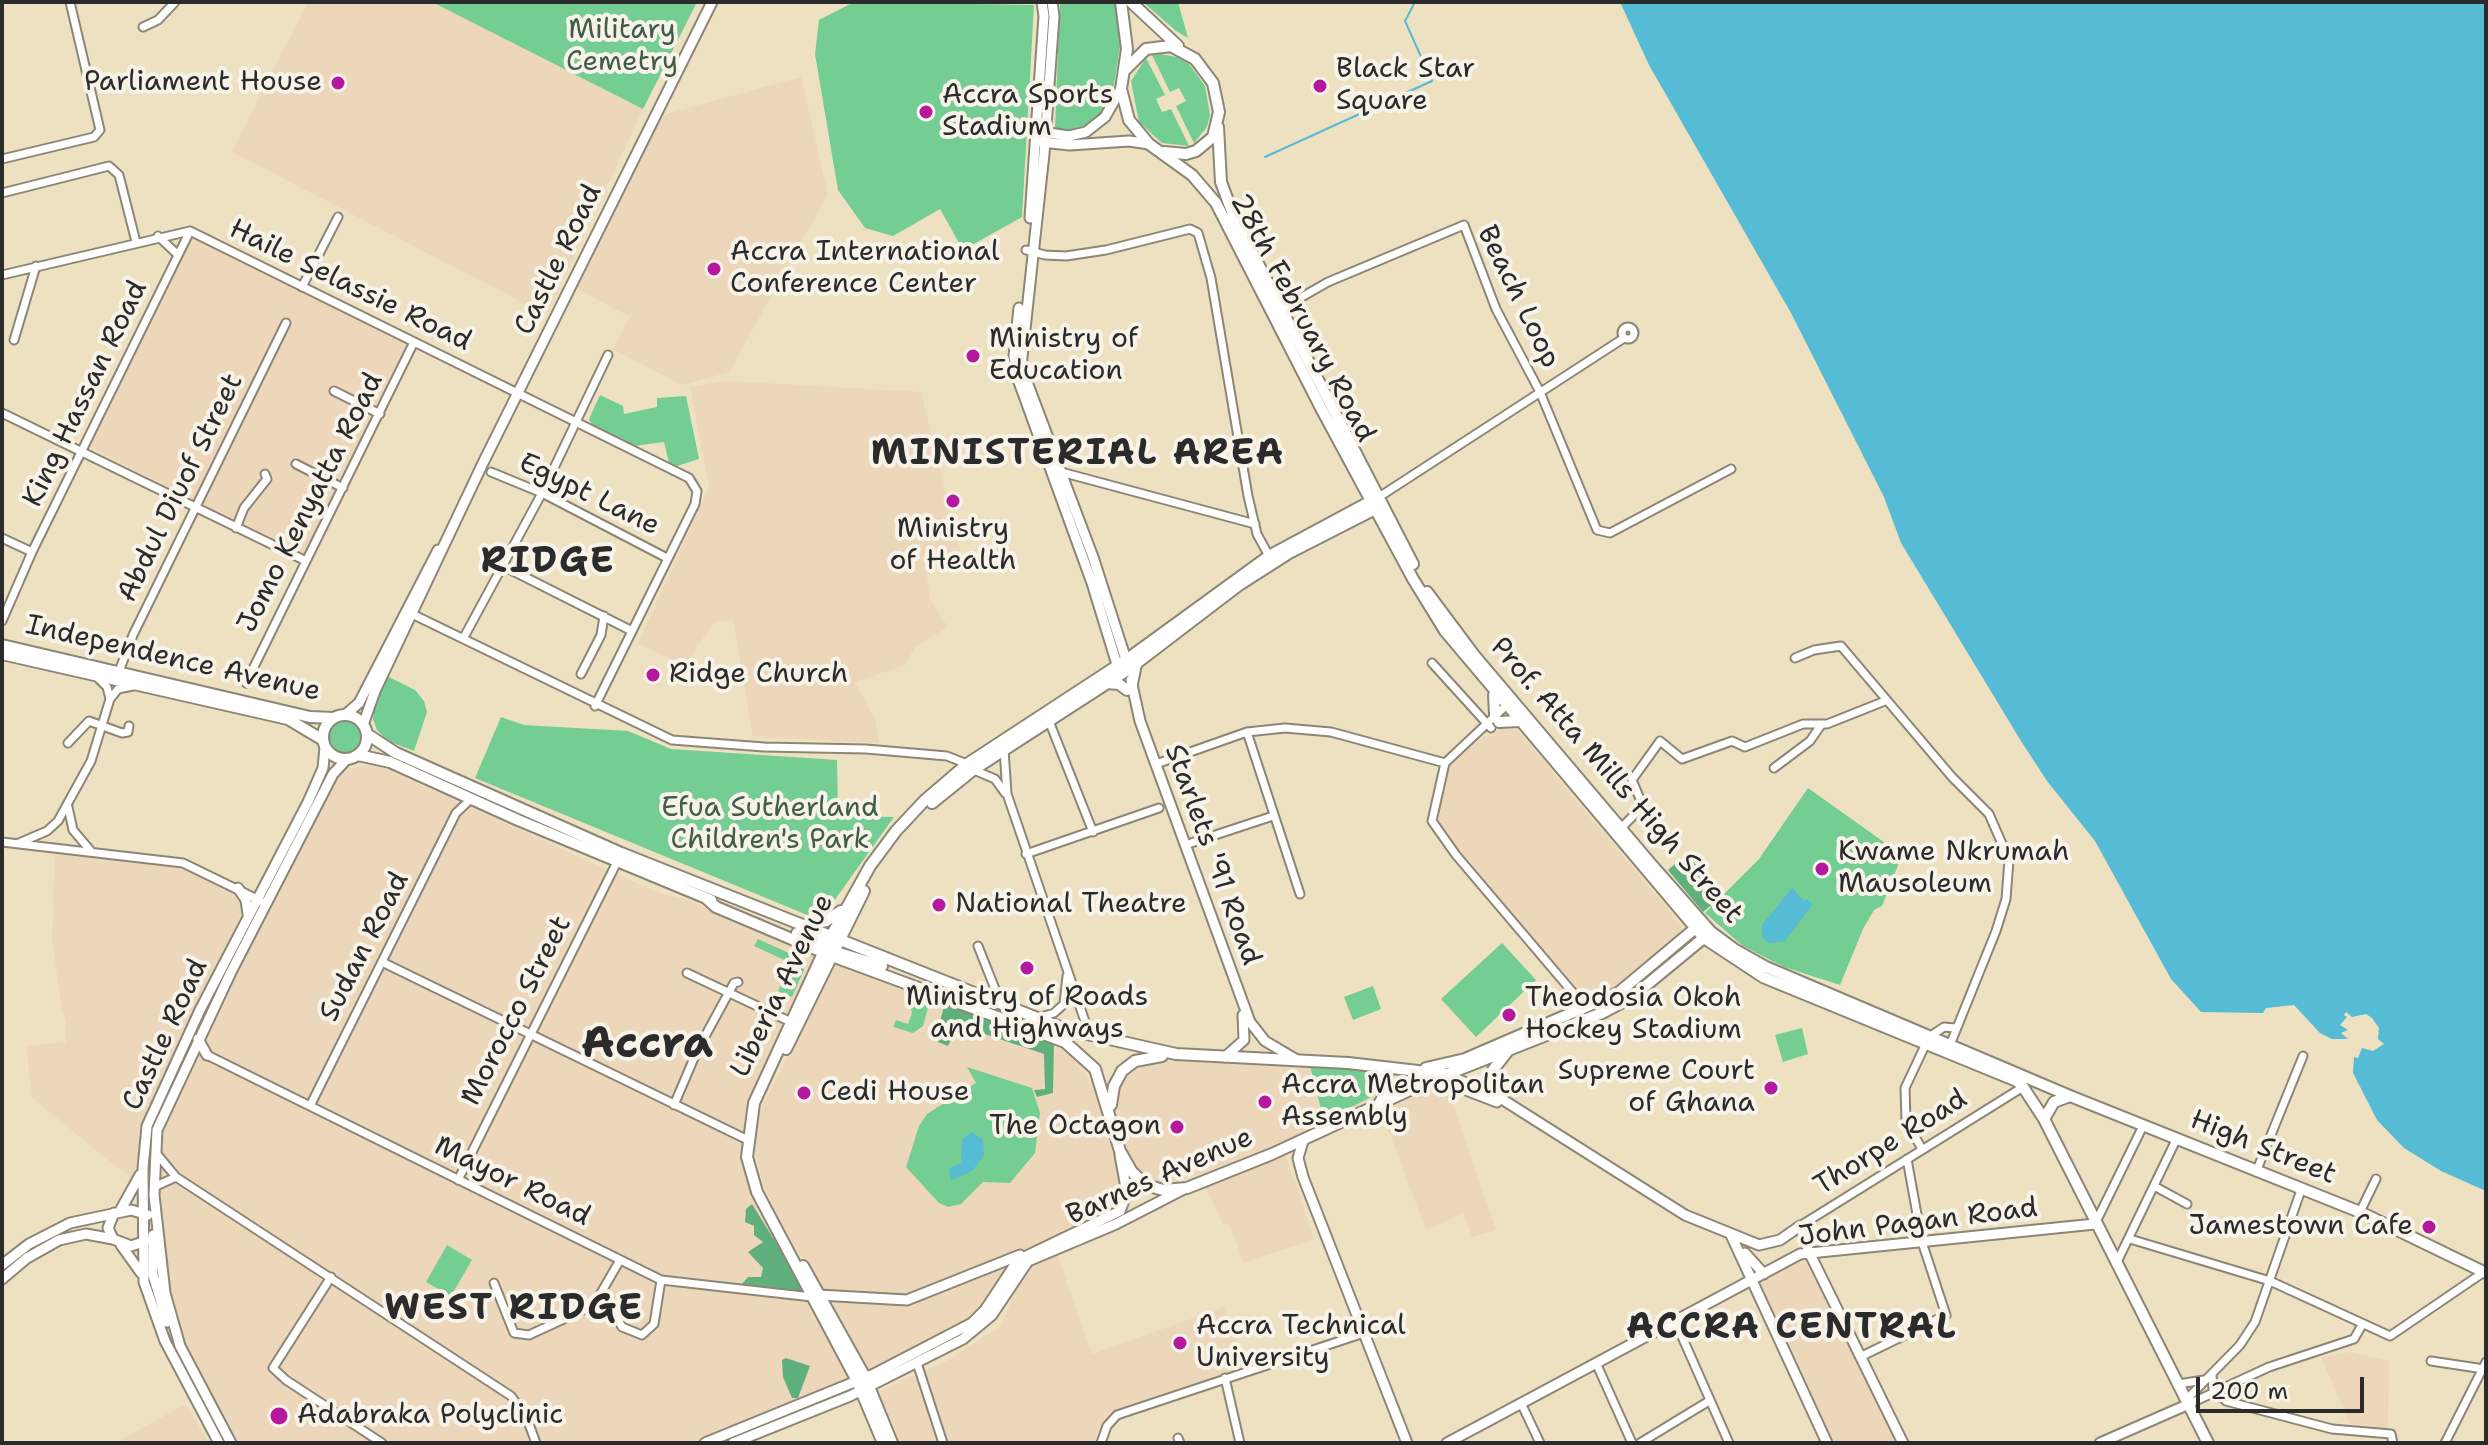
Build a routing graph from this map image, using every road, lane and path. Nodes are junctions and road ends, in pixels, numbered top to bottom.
1 (70, 2) edge
2 (175, 2) edge
3 (712, 2) edge
4 (1042, 2) edge
5 (1121, 2) edge
6 (1131, 2) edge
7 (1054, 5) edge
8 (143, 27) dead end
9 (1183, 50) junction
10 (1046, 64) junction
11 (1124, 72) junction
12 (1121, 89) junction
13 (1218, 127) junction
14 (1046, 135) junction
15 (1149, 144) junction
16 (1162, 151) junction
17 (2, 159) edge
18 (2, 193) edge
19 (338, 217) dead end
20 (190, 231) junction
21 (158, 236) junction
22 (136, 242) junction
23 (1029, 252) junction
24 (178, 255) junction
25 (36, 266) junction
26 (2, 275) edge
27 (302, 287) junction
28 (1279, 310) junction
29 (286, 323) dead end
30 (1624, 338) dead end
31 (14, 340) dead end
32 (414, 342) junction
33 (608, 355) dead end
34 (334, 391) dead end
35 (1540, 392) junction
36 (519, 394) junction
37 (2, 413) edge
38 (380, 414) junction
39 (577, 422) junction
40 (81, 451) junction
41 (296, 464) dead end
42 (1047, 464) junction
43 (1731, 469) dead end
44 (491, 472) dead end
45 (1061, 472) junction
46 (265, 474) dead end
47 (1364, 487) junction
48 (343, 488) junction
49 (1068, 488) junction
50 (542, 493) junction
51 (1378, 505) junction
52 (195, 510) junction
53 (1361, 511) junction
54 (1255, 524) junction
55 (236, 528) junction
56 (2, 538) edge
57 (447, 538) junction
58 (32, 552) junction
59 (1269, 556) junction
60 (667, 558) junction
61 (306, 561) junction
62 (503, 566) junction
63 (414, 615) junction
64 (604, 616) junction
65 (2, 621) edge
66 (632, 631) junction
67 (463, 639) junction
68 (2, 645) edge
69 (2, 654) edge
70 (1795, 658) dead end
71 (1432, 663) dead end
72 (1124, 665) junction
73 (118, 674) junction
74 (581, 674) dead end
75 (98, 678) junction
76 (1107, 678) junction
77 (246, 683) dead end
78 (133, 686) junction
79 (1129, 687) junction
80 (1492, 690) junction
81 (110, 699) junction
82 (1885, 701) junction
83 (595, 706) junction
84 (1513, 709) junction
85 (339, 717) junction
86 (1049, 721) junction
87 (1493, 722) junction
88 (1821, 725) junction
89 (101, 726) junction
90 (129, 726) dead end
91 (365, 729) junction
92 (1247, 732) junction
93 (68, 743) dead end
94 (324, 743) junction
95 (1004, 749) junction
96 (358, 755) junction
97 (949, 756) junction
98 (346, 760) junction
99 (1445, 763) junction
100 (1156, 764) junction
101 (970, 767) junction
102 (1774, 768) dead end
103 (956, 773) junction
104 (458, 793) junction
105 (1007, 794) junction
106 (471, 799) junction
107 (68, 807) junction
108 (460, 807) junction
109 (1159, 808) dead end
110 (1273, 816) junction
111 (1621, 828) junction
112 (1093, 832) junction
113 (8, 844) edge
114 (1185, 845) junction
115 (90, 851) junction
116 (1026, 854) junction
117 (617, 862) junction
118 (267, 882) junction
119 (238, 888) junction
120 (1300, 894) dead end
121 (262, 902) junction
122 (849, 904) junction
123 (247, 918) junction
124 (1698, 925) junction
125 (800, 927) junction
126 (1707, 935) junction
127 (978, 946) dead end
128 (831, 947) junction
129 (382, 962) junction
130 (1067, 970) junction
131 (687, 973) dead end
132 (738, 982) dead end
133 (729, 993) junction
134 (999, 999) dead end
135 (1242, 1003) junction
136 (1582, 1007) junction
137 (1035, 1018) junction
138 (1586, 1020) junction
139 (791, 1022) junction
140 (1955, 1028) junction
141 (530, 1035) junction
142 (1090, 1036) junction
143 (198, 1039) junction
144 (1927, 1040) junction
145 (1950, 1045) junction
146 (1510, 1049) junction
147 (1176, 1054) junction
148 (207, 1055) junction
149 (2303, 1056) dead end
150 (190, 1057) junction
151 (1225, 1057) junction
152 (1297, 1060) junction
153 (1373, 1065) junction
154 (1416, 1070) junction
155 (1447, 1075) junction
156 (2020, 1080) junction
157 (1425, 1083) junction
158 (1497, 1096) junction
159 (2070, 1096) junction
160 (1508, 1104) junction
161 (674, 1105) junction
162 (1378, 1105) junction
163 (310, 1106) junction
164 (1110, 1112) junction
165 (2044, 1119) junction
166 (2143, 1126) junction
167 (749, 1140) junction
168 (2176, 1140) junction
169 (1303, 1141) junction
170 (1922, 1149) junction
171 (155, 1151) junction
172 (1120, 1151) junction
173 (1272, 1154) junction
174 (1907, 1159) junction
175 (143, 1168) junction
176 (2256, 1172) junction
177 (176, 1177) junction
178 (1303, 1177) junction
179 (2376, 1179) dead end
180 (458, 1180) junction
181 (2154, 1186) junction
182 (1187, 1188) junction
183 (2301, 1190) junction
184 (154, 1191) junction
185 (2187, 1204) dead end
186 (117, 1212) junction
187 (143, 1212) junction
188 (2360, 1212) junction
189 (154, 1221) junction
190 (2095, 1224) junction
191 (1800, 1226) junction
192 (153, 1235) junction
193 (1734, 1236) junction
194 (2130, 1239) junction
195 (117, 1242) junction
196 (1922, 1242) junction
197 (143, 1243) junction
198 (1759, 1245) junction
199 (1030, 1251) junction
200 (1809, 1252) junction
201 (1745, 1253) junction
202 (620, 1260) junction
203 (2117, 1262) junction
204 (2, 1265) edge
205 (988, 1268) junction
206 (2485, 1273) edge
207 (1764, 1274) junction
208 (143, 1275) junction
209 (331, 1277) junction
210 (2, 1279) edge
211 (1003, 1279) junction
212 (661, 1280) junction
213 (2270, 1281) junction
214 (1752, 1282) junction
215 (494, 1283) dead end
216 (603, 1292) junction
217 (816, 1296) junction
218 (841, 1296) junction
219 (828, 1309) junction
220 (1676, 1323) junction
221 (2362, 1325) junction
222 (1364, 1333) junction
223 (180, 1346) junction
224 (1860, 1357) junction
225 (2431, 1361) dead end
226 (917, 1363) junction
227 (1597, 1365) junction
228 (2485, 1367) edge
229 (2209, 1377) junction
230 (1225, 1378) junction
231 (864, 1384) junction
232 (2178, 1384) junction
233 (2216, 1392) junction
234 (1709, 1401) junction
235 (2184, 1404) junction
236 (1522, 1405) junction
237 (2393, 1439) edge
238 (219, 1443) edge
239 (231, 1443) edge
240 (382, 1443) edge
241 (536, 1443) edge
242 (705, 1443) edge
243 (733, 1443) edge
244 (883, 1443) edge
245 (892, 1443) edge
246 (943, 1443) edge
247 (1101, 1443) edge
248 (1240, 1443) edge
249 (1407, 1443) edge
250 (1447, 1443) edge
251 (1540, 1443) edge
252 (1632, 1443) edge
253 (1640, 1443) edge
254 (1729, 1443) edge
255 (1827, 1443) edge
256 (1903, 1443) edge
257 (2100, 1443) edge
258 (2208, 1443) edge
259 (2445, 1443) edge

1 - 17 street
2 - 8 street
3 - 36 main road, Castle Road
4 - 10 main road, Starlets '91 Road
5 - 11 main road
6 - 9 main road
7 - 10 main road, Starlets '91 Road
9 - 11 main road
9 - 13 main road
10 - 14 main road, Starlets '91 Road
11 - 12 main road
12 - 14 main road
12 - 15 main road
13 - 16 main road
13 - 28 main road, 28th February Road
14 - 15 main road, 28th February Road
14 - 23 main road, Starlets '91 Road
14 - 23 main road, Starlets '91 Road
15 - 16 main road, 28th February Road
16 - 47 main road, 28th February Road
18 - 22 street
19 - 27 street
20 - 21 street, Haile Selassie Road
20 - 24 street, King Hassan Road
20 - 27 street, Haile Selassie Road
21 - 22 street, Haile Selassie Road
21 - 24 street
22 - 25 street, Haile Selassie Road
23 - 42 main road, Starlets '91 Road
23 - 45 main road, Starlets '91 Road
23 - 54 street
24 - 40 street, King Hassan Road
25 - 26 street, Haile Selassie Road
25 - 31 street
27 - 32 street, Haile Selassie Road
28 - 35 street, Beach Loop
28 - 51 main road, 28th February Road
29 - 52 street, Abdul Diuof Street
30 - 35 street
32 - 36 street, Haile Selassie Road
32 - 38 street, Jomo Kenyatta Road
33 - 39 street
34 - 38 street
35 - 43 street
35 - 51 street
36 - 39 street, Haile Selassie Road
36 - 57 main road, Castle Road
37 - 40 street
38 - 48 street, Jomo Kenyatta Road
39 - 50 street
39 - 60 street, Haile Selassie Road
40 - 52 street
40 - 58 street, King Hassan Road
41 - 48 street
42 - 49 main road
42 - 72 main road, Starlets '91 Road
44 - 50 street, Egypt Lane
45 - 49 main road, Starlets '91 Road
45 - 54 street
46 - 55 street
47 - 51 main road, 28th February Road
47 - 53 main road
48 - 61 street, Jomo Kenyatta Road
49 - 72 main road, Starlets '91 Road
50 - 60 street, Egypt Lane
50 - 62 street
51 - 53 main road, Liberia Avenue
51 - 53 main road
51 - 80 main road, Prof. Atta Mills High Street
51 - 84 main road, Prof. Atta Mills High Street
52 - 55 street
52 - 73 street, Abdul Diuof Street
53 - 59 main road, Liberia Avenue
53 - 72 main road, Liberia Avenue
54 - 59 street
55 - 61 street
56 - 58 street
57 - 63 main road, Castle Road
57 - 85 main road, Castle Road
58 - 65 street, King Hassan Road
59 - 72 main road, Liberia Avenue
60 - 66 street, Haile Selassie Road
61 - 77 street, Jomo Kenyatta Road
62 - 64 street
62 - 67 street
63 - 67 street
63 - 91 main road, Castle Road
64 - 66 street
64 - 74 street
66 - 83 street, Haile Selassie Road
67 - 83 street
68 - 73 main road, Independence Avenue
69 - 75 main road, Independence Avenue
70 - 82 street
71 - 87 street
72 - 76 main road
72 - 76 main road, Liberia Avenue
72 - 79 main road
72 - 79 main road, Starlets '91 Road
73 - 85 main road, Independence Avenue
75 - 78 main road, Independence Avenue
75 - 81 street
76 - 79 main road
76 - 86 main road, Liberia Avenue
76 - 101 main road, Liberia Avenue
78 - 81 street
78 - 94 main road, Independence Avenue
79 - 100 main road, Starlets '91 Road
80 - 84 main road, Prof. Atta Mills High Street
80 - 87 main road
81 - 89 street
82 - 88 street
82 - 140 street
83 - 97 street
84 - 87 street
84 - 87 main road
84 - 111 main road, Prof. Atta Mills High Street
84 - 124 main road, Prof. Atta Mills High Street
85 - 91 main road
85 - 94 main road
86 - 95 main road, Liberia Avenue
86 - 112 street
87 - 99 street
88 - 102 street
88 - 111 street
89 - 90 street
89 - 93 street
89 - 107 street
91 - 96 main road
91 - 125 main road
92 - 99 street
92 - 100 street
92 - 110 street
94 - 98 main road
94 - 118 main road, Castle Road
95 - 101 main road, Liberia Avenue
95 - 105 street
96 - 98 main road
96 - 104 main road
97 - 101 street
97 - 103 street
98 - 121 main road, Castle Road
99 - 136 street
100 - 114 main road, Starlets '91 Road
101 - 103 main road, Liberia Avenue
101 - 105 street
101 - 128 main road, Liberia Avenue
103 - 122 main road, Liberia Avenue
104 - 106 main road
104 - 108 street
105 - 116 street
106 - 108 street, Sudan Road
106 - 117 main road
107 - 113 street
107 - 115 street
108 - 129 street, Sudan Road
109 - 112 street
110 - 114 street
110 - 120 street
111 - 124 main road, Prof. Atta Mills High Street
112 - 116 street
113 - 115 street
114 - 135 main road, Starlets '91 Road
115 - 119 street
116 - 130 street
117 - 128 main road
117 - 141 street, Morocco Street
118 - 119 main road
118 - 121 main road, Castle Road
119 - 121 street
119 - 123 main road
121 - 123 main road, Castle Road
121 - 143 main road, Castle Road
122 - 125 main road
122 - 128 main road, Liberia Avenue
123 - 175 main road, Castle Road
124 - 126 main road, Prof. Atta Mills High Street
124 - 136 main road
125 - 128 main road
126 - 138 main road, Barnes Avenue
126 - 144 main road, Prof. Atta Mills High Street
127 - 134 street
128 - 137 main road
128 - 139 main road, Liberia Avenue
128 - 164 main road
128 - 167 main road, Liberia Avenue
129 - 141 street
129 - 163 street, Sudan Road
130 - 137 street
130 - 142 street
131 - 133 street
132 - 133 street
133 - 139 street
133 - 161 street
135 - 151 main road, Starlets '91 Road
135 - 152 main road, Starlets '91 Road
136 - 138 street
136 - 154 main road
137 - 142 main road
138 - 146 main road, Barnes Avenue
139 - 167 main road, Liberia Avenue
140 - 144 street
140 - 145 street
141 - 161 street
141 - 180 street, Morocco Street
142 - 147 main road
143 - 148 main road
143 - 150 main road, Castle Road
144 - 145 main road, Prof. Atta Mills High Street
144 - 156 main road, Prof. Atta Mills High Street
144 - 170 street
145 - 156 main road, Prof. Atta Mills High Street
146 - 155 main road, Barnes Avenue
146 - 158 main road
147 - 151 main road
147 - 164 main road
148 - 150 main road
148 - 163 street, Mayor Road
149 - 176 street
150 - 171 main road, Castle Road
151 - 152 main road
152 - 153 main road
153 - 154 main road
153 - 162 main road
154 - 155 main road
155 - 157 main road, Barnes Avenue
155 - 158 main road
156 - 159 main road, High Street
156 - 165 main road
156 - 170 street, Thorpe Road
157 - 160 main road
157 - 162 main road, Barnes Avenue
158 - 160 main road
159 - 165 main road
159 - 166 main road, High Street
160 - 193 main road
161 - 167 street
162 - 169 main road, Barnes Avenue
163 - 180 street, Mayor Road
164 - 172 main road
165 - 190 main road
166 - 168 main road, High Street
166 - 190 street
167 - 217 main road, Liberia Avenue
168 - 176 main road, High Street
168 - 181 street
169 - 173 main road, Barnes Avenue
169 - 178 main road
170 - 174 street, Thorpe Road
171 - 177 street
171 - 184 main road, Castle Road
172 - 182 main road
172 - 199 main road, Barnes Avenue
173 - 178 main road
173 - 182 main road, Barnes Avenue
174 - 191 street, Thorpe Road
174 - 196 street
175 - 186 main road
175 - 187 main road, Castle Road
176 - 183 main road, High Street
177 - 184 street
177 - 209 street
178 - 222 main road
179 - 188 street
180 - 202 street, Mayor Road
181 - 185 street
181 - 194 street
182 - 226 main road, Barnes Avenue
183 - 188 main road, High Street
183 - 213 street
184 - 189 main road
184 - 223 main road, Castle Road
186 - 187 main road
186 - 195 main road
186 - 204 main road
187 - 189 main road
187 - 197 main road, Castle Road
188 - 206 main road, High Street
189 - 192 main road
190 - 196 main road, John Pagan Road
190 - 203 main road
191 - 198 main road, Thorpe Road
191 - 200 main road
192 - 197 main road
192 - 223 main road
193 - 198 main road
193 - 201 main road
193 - 214 main road
194 - 203 street
194 - 213 street
195 - 197 main road
195 - 208 main road
195 - 210 main road
196 - 200 main road, John Pagan Road
196 - 224 street
197 - 208 main road, Castle Road
198 - 201 main road, Thorpe Road
199 - 205 main road
199 - 211 main road, Barnes Avenue
200 - 207 main road, John Pagan Road
200 - 224 main road
201 - 207 main road
202 - 212 street, Mayor Road
202 - 216 street
203 - 232 main road
205 - 211 main road
205 - 218 main road
206 - 221 street
207 - 214 main road, John Pagan Road
208 - 238 main road, Castle Road
209 - 240 street
209 - 241 street
211 - 231 main road, Barnes Avenue
212 - 216 street
212 - 217 street, Mayor Road
213 - 221 street
213 - 229 street
214 - 220 main road, John Pagan Road
214 - 255 main road
215 - 216 street
217 - 218 main road
217 - 219 main road, Liberia Avenue
217 - 231 main road, Liberia Avenue
218 - 219 main road
219 - 231 main road, Liberia Avenue
220 - 227 main road, John Pagan Road
220 - 234 street
221 - 233 street
222 - 230 street
222 - 249 main road
223 - 239 main road, Castle Road
224 - 256 main road
225 - 228 street
226 - 231 main road, Barnes Avenue
226 - 246 street
227 - 236 main road, John Pagan Road
227 - 252 street
228 - 259 street
229 - 232 street
229 - 233 street
229 - 235 street
230 - 247 street
230 - 248 street
231 - 242 main road, Barnes Avenue
231 - 243 main road, Barnes Avenue
231 - 244 main road, Liberia Avenue
231 - 245 main road, Liberia Avenue
232 - 235 main road
233 - 235 street
233 - 237 street
234 - 253 street
234 - 254 street
235 - 257 main road
235 - 258 main road
236 - 250 main road, John Pagan Road
236 - 251 street

